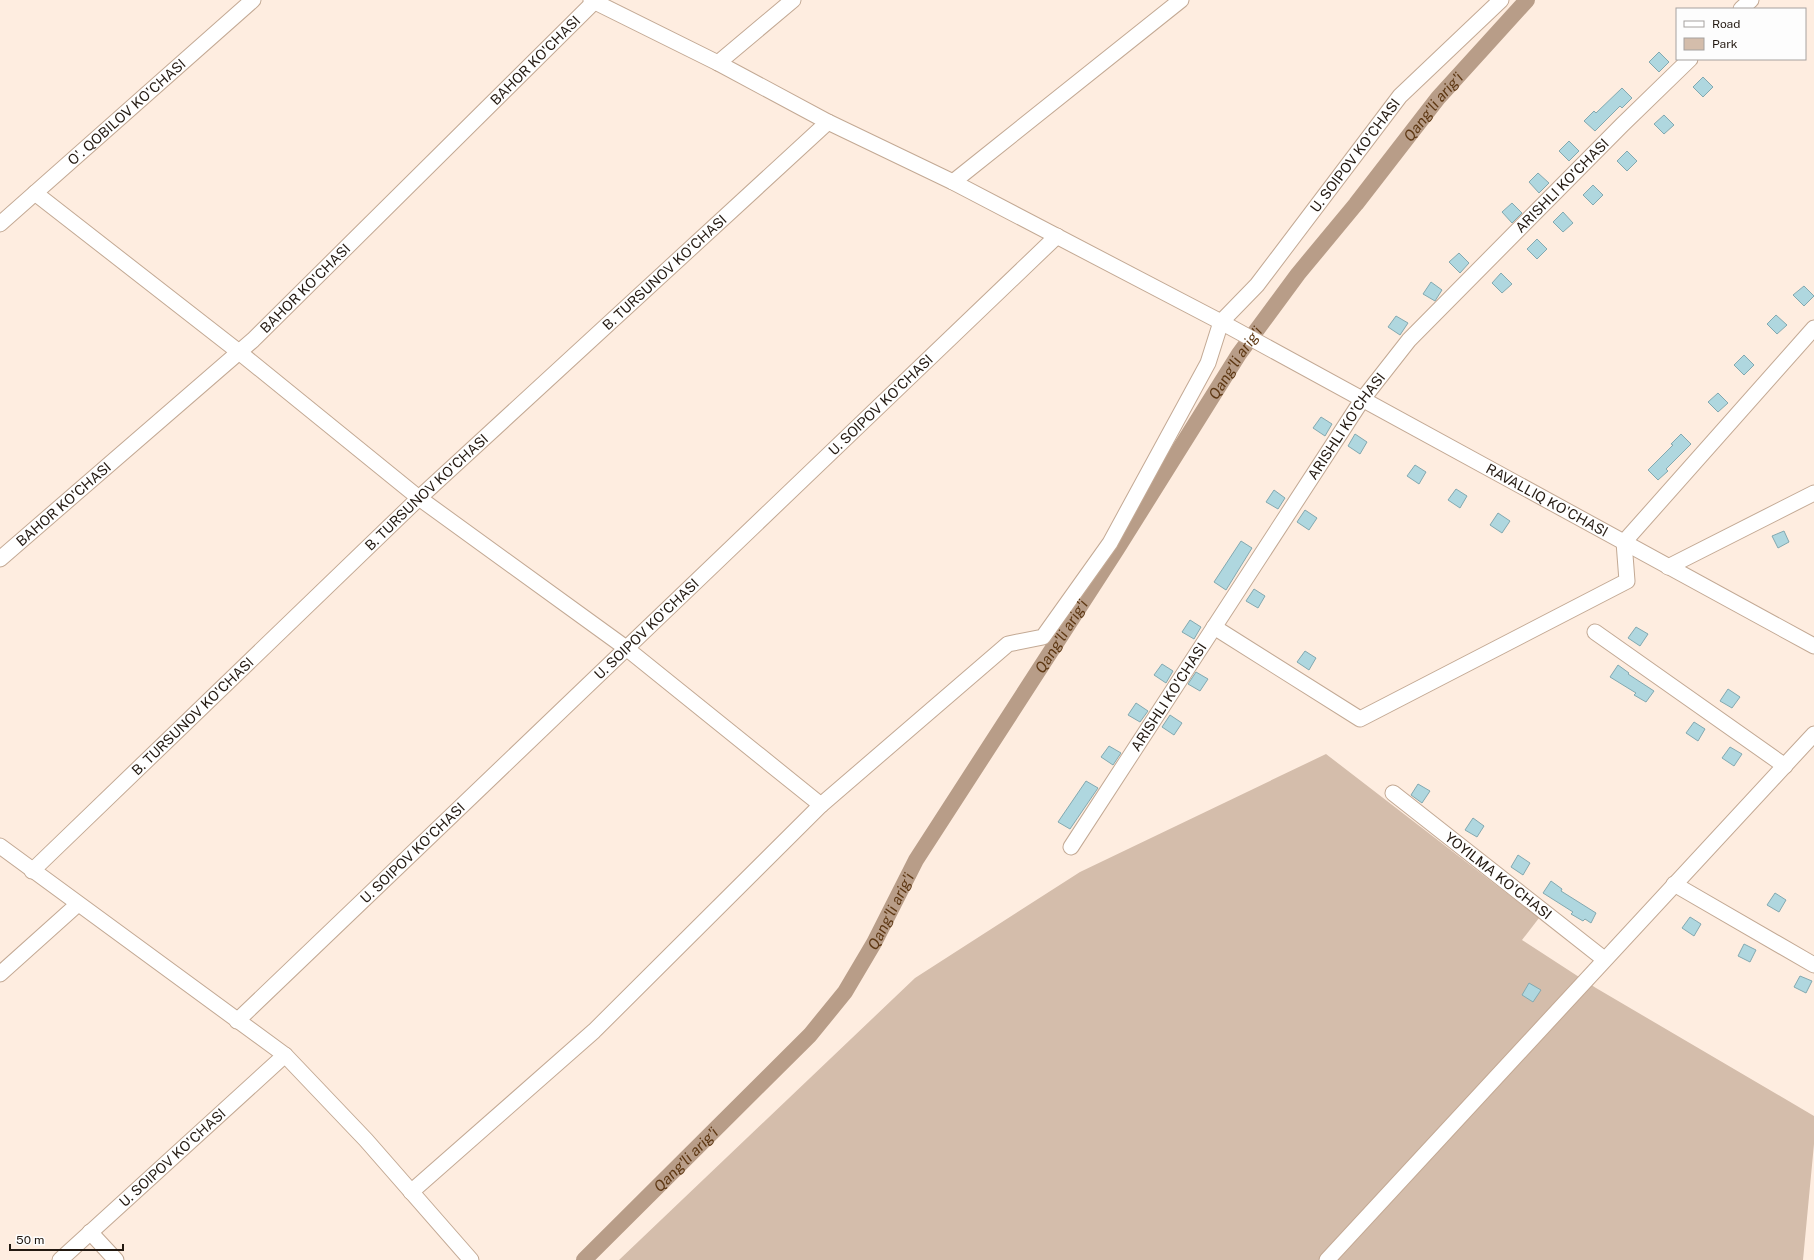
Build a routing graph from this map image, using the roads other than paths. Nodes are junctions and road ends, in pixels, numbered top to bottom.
1 (253, 0) edge
2 (793, 0) edge
3 (1181, 0) edge
4 (1501, 0) edge
5 (1751, 0) edge
6 (593, 1) edge
7 (1742, 8) edge
8 (1689, 60) edge
9 (718, 63) junction
10 (828, 122) junction
11 (952, 182) junction
12 (35, 193) junction
13 (0, 224) edge
14 (1057, 236) junction
15 (1225, 324) junction
16 (1814, 328) edge
17 (239, 352) junction
18 (1362, 400) junction
19 (1814, 493) edge
20 (419, 498) junction
21 (1624, 542) junction
22 (0, 559) edge
23 (1668, 567) junction
24 (1214, 628) junction
25 (1595, 632) dead end
26 (1814, 646) edge
27 (626, 648) junction
28 (1814, 734) edge
29 (1785, 766) junction
30 (1393, 793) dead end
31 (821, 805) junction
32 (0, 846) edge
33 (1071, 847) dead end
34 (32, 870) junction
35 (1674, 884) junction
36 (78, 904) junction
37 (1604, 959) junction
38 (1814, 965) edge
39 (0, 974) edge
40 (237, 1021) junction
41 (285, 1055) junction
42 (411, 1192) junction
43 (90, 1232) junction
44 (60, 1260) edge
45 (116, 1260) edge
46 (471, 1260) edge
47 (1327, 1260) edge

1 - 12 street, O'. QOBILOV KO'CHASI
2 - 9 street
3 - 11 street
4 - 15 street, U. SOIPOV KO'CHASI
5 - 7 street
6 - 9 street, RAVALLIQ KO'CHASI
6 - 17 street, BAHOR KO'CHASI
8 - 18 street, ARISHLI KO'CHASI
9 - 10 street, RAVALLIQ KO'CHASI
10 - 11 street, RAVALLIQ KO'CHASI
10 - 20 street, B. TURSUNOV KO'CHASI
11 - 14 street, RAVALLIQ KO'CHASI
12 - 13 street, O'. QOBILOV KO'CHASI
12 - 17 street
14 - 15 street, RAVALLIQ KO'CHASI
14 - 27 street, U. SOIPOV KO'CHASI
15 - 18 street, RAVALLIQ KO'CHASI
15 - 31 street
16 - 21 street
17 - 20 street
17 - 22 street, BAHOR KO'CHASI
18 - 21 street, RAVALLIQ KO'CHASI
18 - 24 street, ARISHLI KO'CHASI
19 - 23 street
20 - 27 street
20 - 34 street, B. TURSUNOV KO'CHASI
21 - 23 street, RAVALLIQ KO'CHASI
21 - 24 street
23 - 26 street, RAVALLIQ KO'CHASI
24 - 33 street, ARISHLI KO'CHASI
25 - 29 street
27 - 31 street
27 - 40 street, U. SOIPOV KO'CHASI
28 - 29 street
29 - 35 street
30 - 37 street, YOYILMA KO'CHASI
31 - 42 street
32 - 34 street
34 - 36 street
35 - 37 street
35 - 38 street
36 - 39 street
36 - 40 street
37 - 47 street
40 - 41 street
41 - 42 street
41 - 43 street, U. SOIPOV KO'CHASI
42 - 46 street
43 - 44 street, U. SOIPOV KO'CHASI
43 - 45 street

